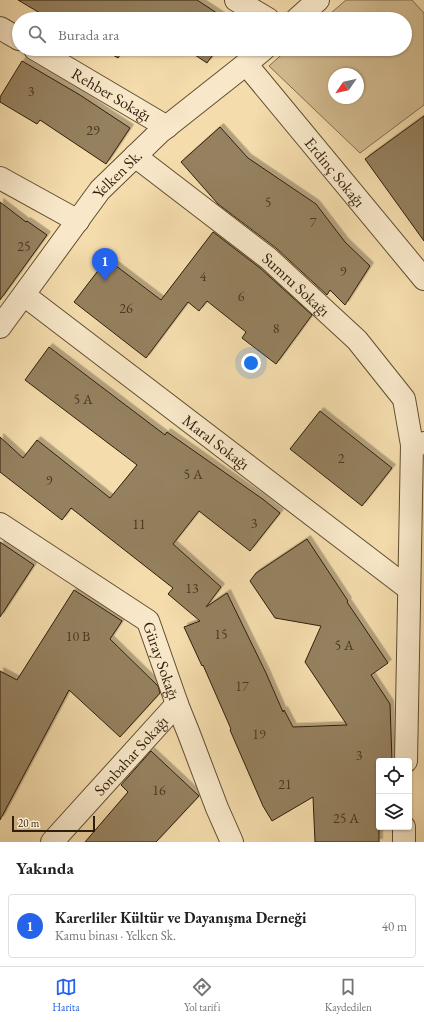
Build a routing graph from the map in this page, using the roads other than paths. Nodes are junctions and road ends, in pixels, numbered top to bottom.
1 (236, 0) edge
2 (318, 0) edge
3 (256, 12) edge
4 (305, 12) edge
5 (0, 28) edge
6 (12, 36) edge
7 (47, 56) edge
8 (256, 56) edge
9 (246, 64) junction
10 (167, 127) junction
11 (135, 156) junction
12 (0, 178) edge
13 (78, 221) junction
14 (424, 279) edge
15 (24, 295) junction
16 (0, 327) edge
17 (418, 444) edge
18 (0, 524) edge
19 (409, 589) junction
20 (177, 704) junction
21 (406, 758) edge
22 (404, 830) edge
23 (52, 842) edge
24 (232, 842) edge
25 (404, 842) edge

1 - 3 street
2 - 4 street
5 - 6 street
7 - 10 street, Rehber Sokağı
8 - 9 street, Yelken Sk.
9 - 10 street, Yelken Sk.
9 - 14 street, Erdinç Sokağı
10 - 11 street, Yelken Sk.
11 - 13 street, Yelken Sk.
11 - 17 street, Sumru Sokağı
12 - 13 street
13 - 15 street, Yelken Sk.
15 - 16 street, Yelken Sk.
15 - 19 street, Maral Sokağı
17 - 19 street, Sumru Sokağı
18 - 20 street, Güray Sokağı
19 - 21 street, Sumru Sokağı
20 - 23 street, Sonbahar Sokağı
20 - 24 street, Güray Sokağı
22 - 25 street

